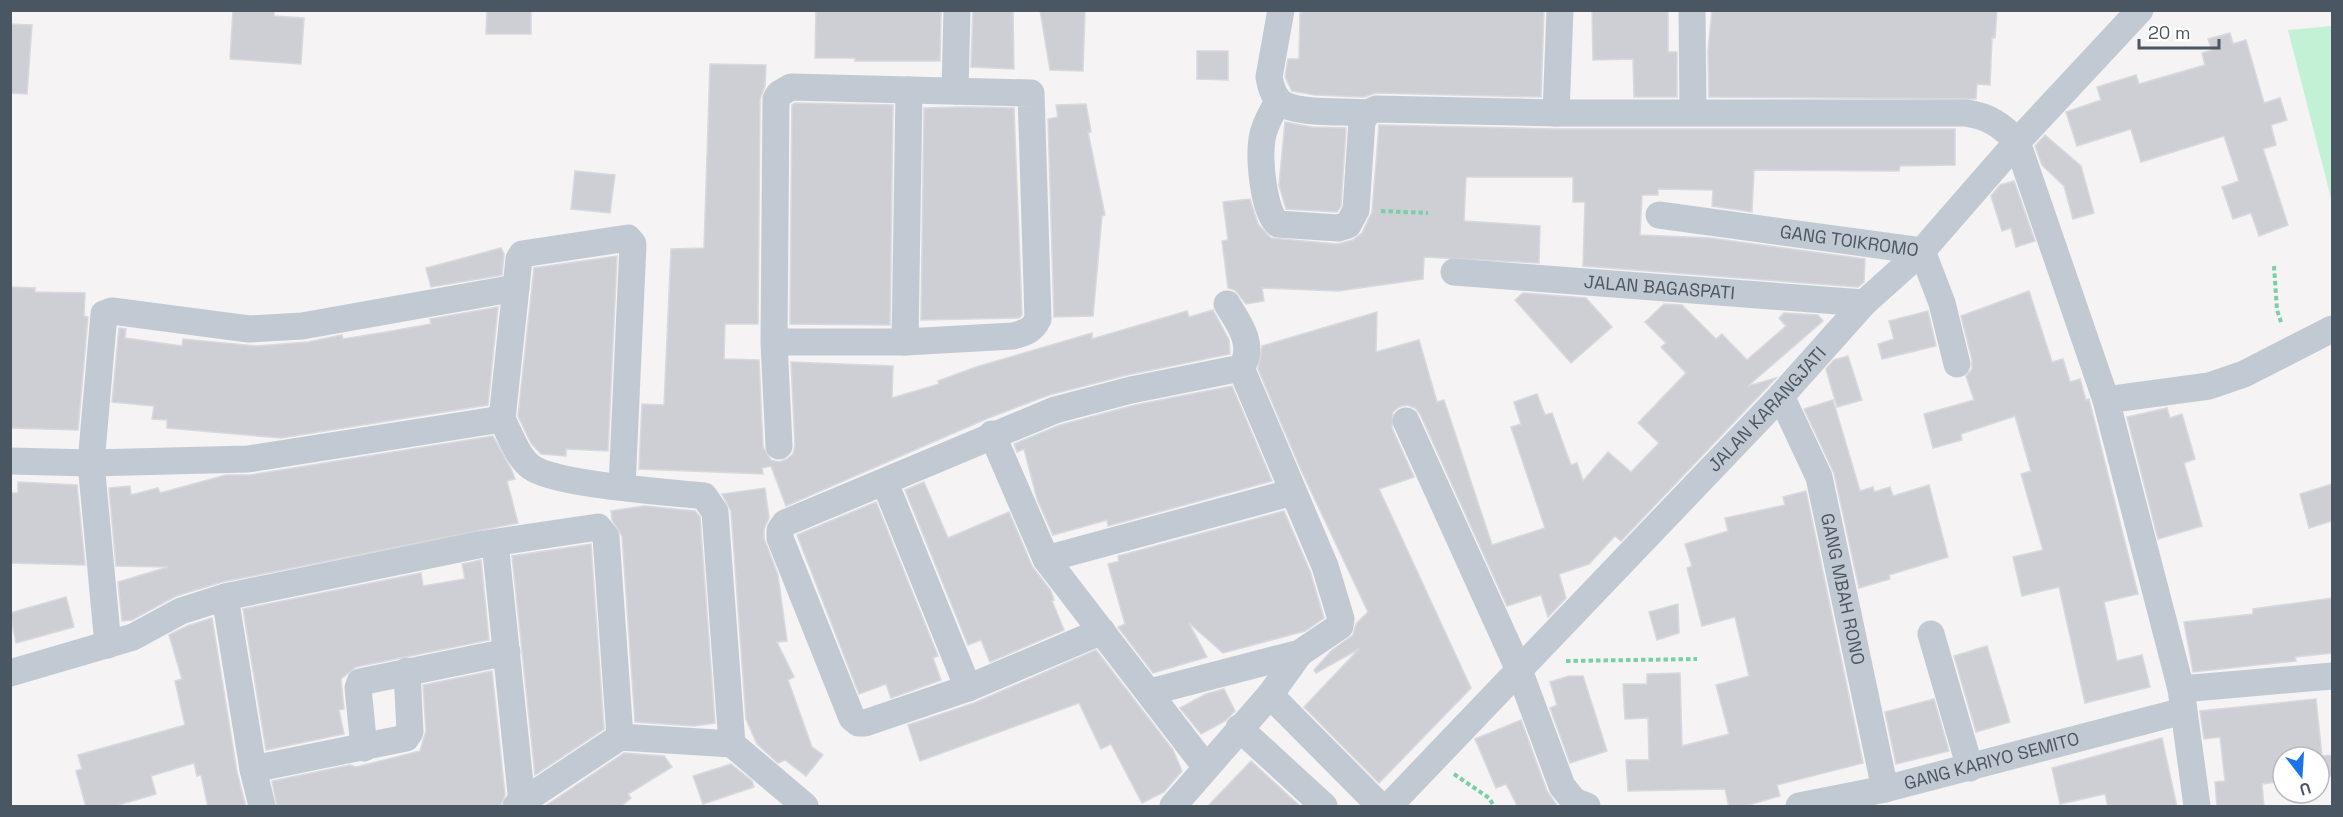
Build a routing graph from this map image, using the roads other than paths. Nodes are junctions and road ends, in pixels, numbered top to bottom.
1 (957, 10) edge
2 (1281, 10) edge
3 (1560, 10) edge
4 (1692, 10) edge
5 (2140, 10) edge
6 (909, 90) junction
7 (955, 91) junction
8 (1278, 101) junction
9 (1366, 112) junction
10 (1556, 112) junction
11 (1693, 112) junction
12 (2016, 142) junction
13 (1659, 215) dead end
14 (1922, 250) junction
15 (1454, 272) dead end
16 (516, 288) junction
17 (1864, 303) junction
18 (1227, 304) dead end
19 (2332, 329) edge
20 (774, 342) junction
21 (905, 342) junction
22 (1957, 364) dead end
23 (1241, 368) junction
24 (1781, 396) junction
25 (2106, 400) junction
26 (502, 419) junction
27 (1406, 421) dead end
28 (992, 434) junction
29 (779, 446) dead end
30 (10, 461) edge
31 (91, 463) junction
32 (885, 483) junction
33 (622, 487) junction
34 (1293, 492) junction
35 (495, 543) junction
36 (1046, 559) junction
37 (225, 597) junction
38 (1102, 631) junction
39 (1931, 634) dead end
40 (108, 645) junction
41 (507, 652) junction
42 (1300, 653) junction
43 (1523, 666) junction
44 (407, 671) junction
45 (10, 673) edge
46 (2332, 676) edge
47 (968, 688) junction
48 (1150, 692) junction
49 (1270, 695) junction
50 (2182, 700) junction
51 (1239, 728) junction
52 (620, 737) junction
53 (732, 744) junction
54 (364, 748) junction
55 (1205, 766) junction
56 (1970, 768) junction
57 (253, 769) junction
58 (1885, 789) junction
59 (519, 805) edge
60 (262, 807) edge
61 (805, 807) edge
62 (1173, 807) edge
63 (1324, 807) edge
64 (1380, 807) edge
65 (1389, 807) edge
66 (1587, 807) edge
67 (1799, 807) edge
68 (2197, 807) edge

1 - 7 street
2 - 8 street
3 - 10 street
4 - 11 street
5 - 12 street, JALAN KARANGJATI
6 - 7 street
6 - 20 street
6 - 21 street
7 - 21 street
8 - 9 street
8 - 9 street
9 - 10 street
10 - 11 street
11 - 12 street
12 - 14 street, JALAN KARANGJATI
12 - 25 street
13 - 14 street, GANG TOIKROMO
14 - 17 street, JALAN KARANGJATI
14 - 22 street, GANG TOIKROMO
15 - 17 street, JALAN BAGASPATI
16 - 26 street
16 - 31 street
16 - 33 street
17 - 24 street, JALAN KARANGJATI
18 - 23 street
19 - 25 street
20 - 21 street
20 - 29 street
23 - 28 street
23 - 34 street
24 - 43 street, JALAN KARANGJATI
24 - 58 street, GANG MBAH RONO
25 - 50 street
26 - 31 street
26 - 33 street
27 - 43 street
28 - 32 street
28 - 36 street
30 - 31 street
31 - 40 street
32 - 47 street
32 - 47 street
33 - 53 street
34 - 36 street
34 - 42 street
35 - 37 street
35 - 41 street
35 - 52 street
36 - 38 street
37 - 40 street
37 - 57 street
38 - 47 street
38 - 48 street
39 - 56 street
40 - 45 street
41 - 44 street
41 - 59 street
42 - 48 street
42 - 49 street
43 - 65 street, JALAN KARANGJATI
43 - 66 street
44 - 54 street
44 - 54 street
46 - 50 street, GANG KARIYO SEMITO
48 - 55 street
49 - 51 street
49 - 64 street
50 - 56 street, GANG KARIYO SEMITO
50 - 68 street
51 - 55 street
51 - 63 street
52 - 53 street
52 - 59 street
53 - 61 street
54 - 57 street
55 - 62 street
56 - 58 street, GANG KARIYO SEMITO
57 - 60 street
58 - 67 street, GANG KARIYO SEMITO

